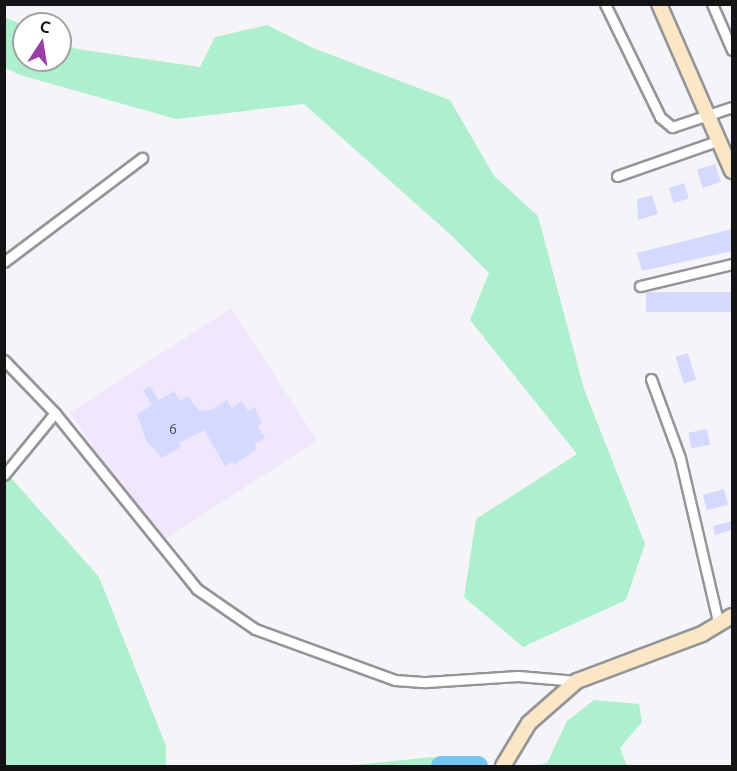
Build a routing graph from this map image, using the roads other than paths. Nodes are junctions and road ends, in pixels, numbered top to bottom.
1 (605, 4) edge
2 (659, 4) edge
3 (712, 4) edge
4 (732, 50) edge
5 (732, 107) edge
6 (709, 114) junction
7 (720, 140) junction
8 (142, 158) dead end
9 (732, 171) edge
10 (616, 176) dead end
11 (4, 262) edge
12 (732, 264) edge
13 (640, 286) dead end
14 (4, 360) edge
15 (651, 379) dead end
16 (55, 413) junction
17 (4, 475) edge
18 (732, 616) edge
19 (719, 626) junction
20 (578, 681) junction
21 (502, 766) edge

1 - 6 street
2 - 6 street
3 - 4 street
5 - 6 street
6 - 7 street
7 - 9 street
7 - 10 street
8 - 11 street
12 - 13 street
14 - 16 street
15 - 19 street
16 - 17 street
16 - 20 street
18 - 19 street
19 - 20 street
20 - 21 street

